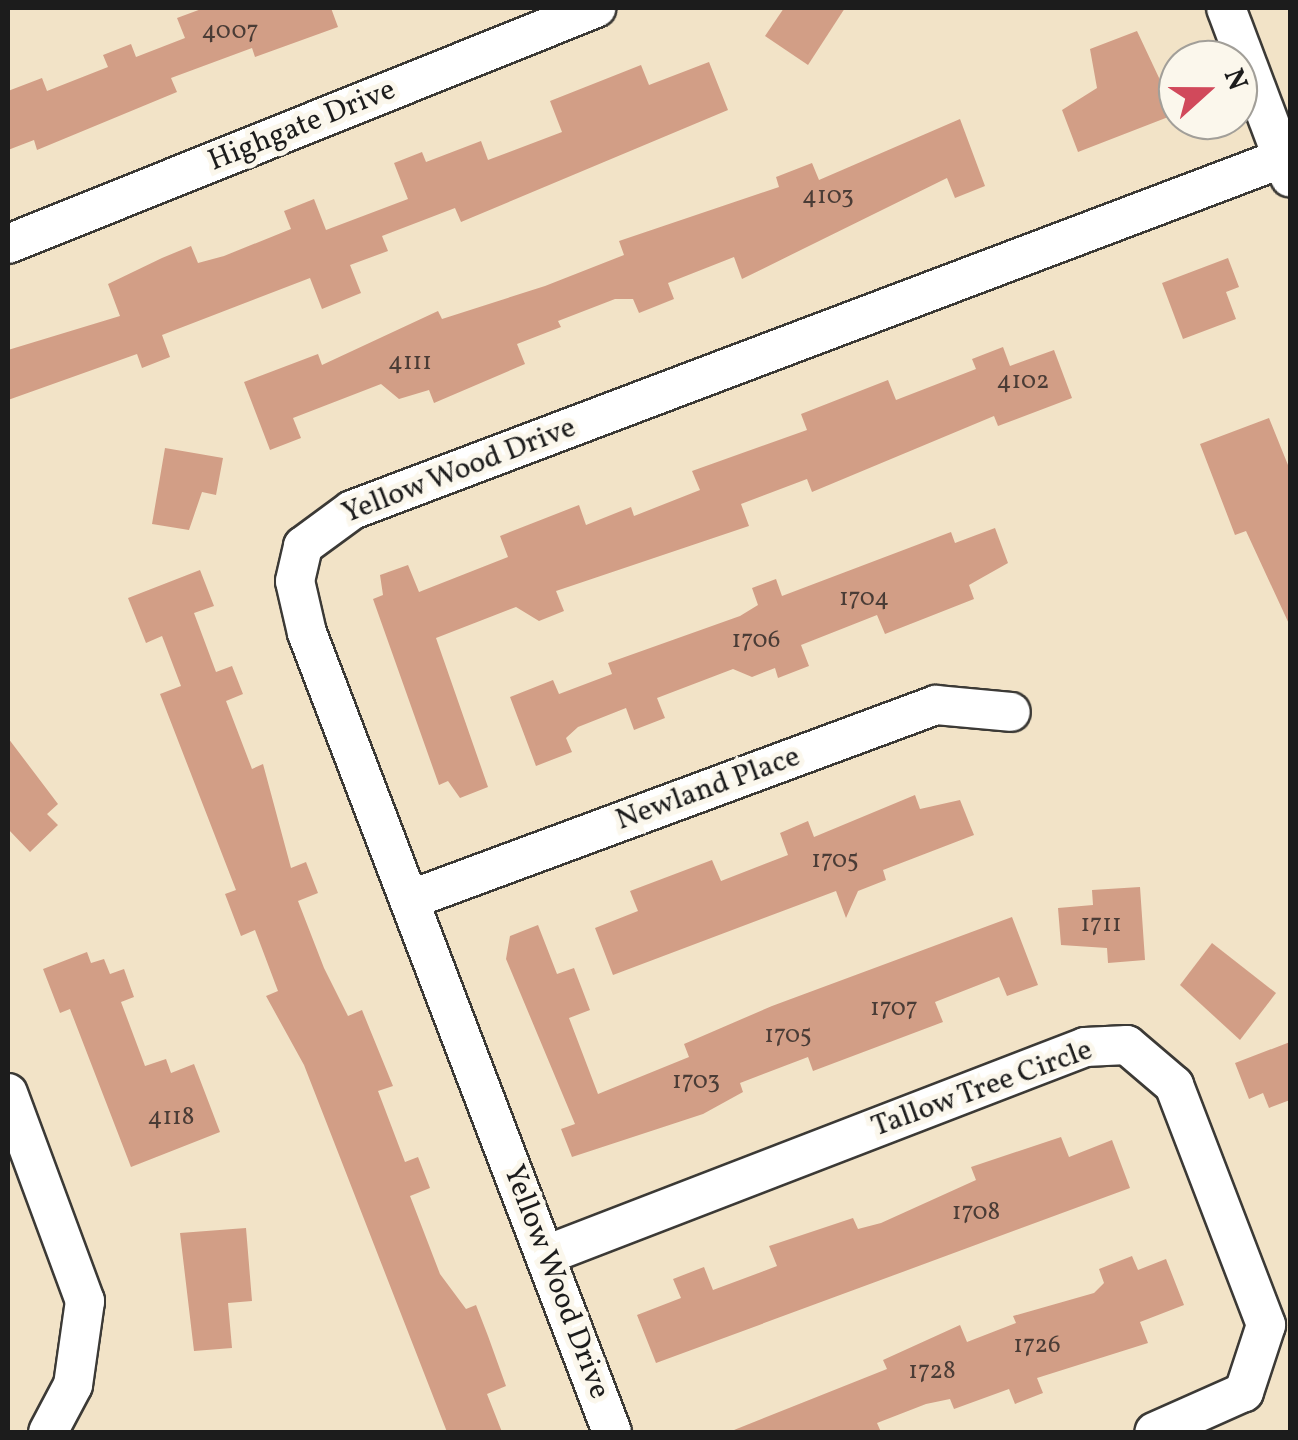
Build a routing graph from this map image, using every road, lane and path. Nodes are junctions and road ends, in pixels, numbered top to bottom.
1 (596, 8) edge
2 (1226, 8) edge
3 (1287, 167) edge
4 (8, 244) edge
5 (1011, 712) dead end
6 (409, 900) junction
7 (8, 1093) edge
8 (546, 1255) junction
9 (48, 1432) edge
10 (612, 1432) edge
11 (1154, 1432) edge

1 - 4 street, Highgate Drive
2 - 3 street
3 - 6 street, Yellow Wood Drive
5 - 6 street, Newland Place
6 - 8 street, Yellow Wood Drive
7 - 9 street
8 - 10 street, Yellow Wood Drive
8 - 11 street, Tallow Tree Circle

